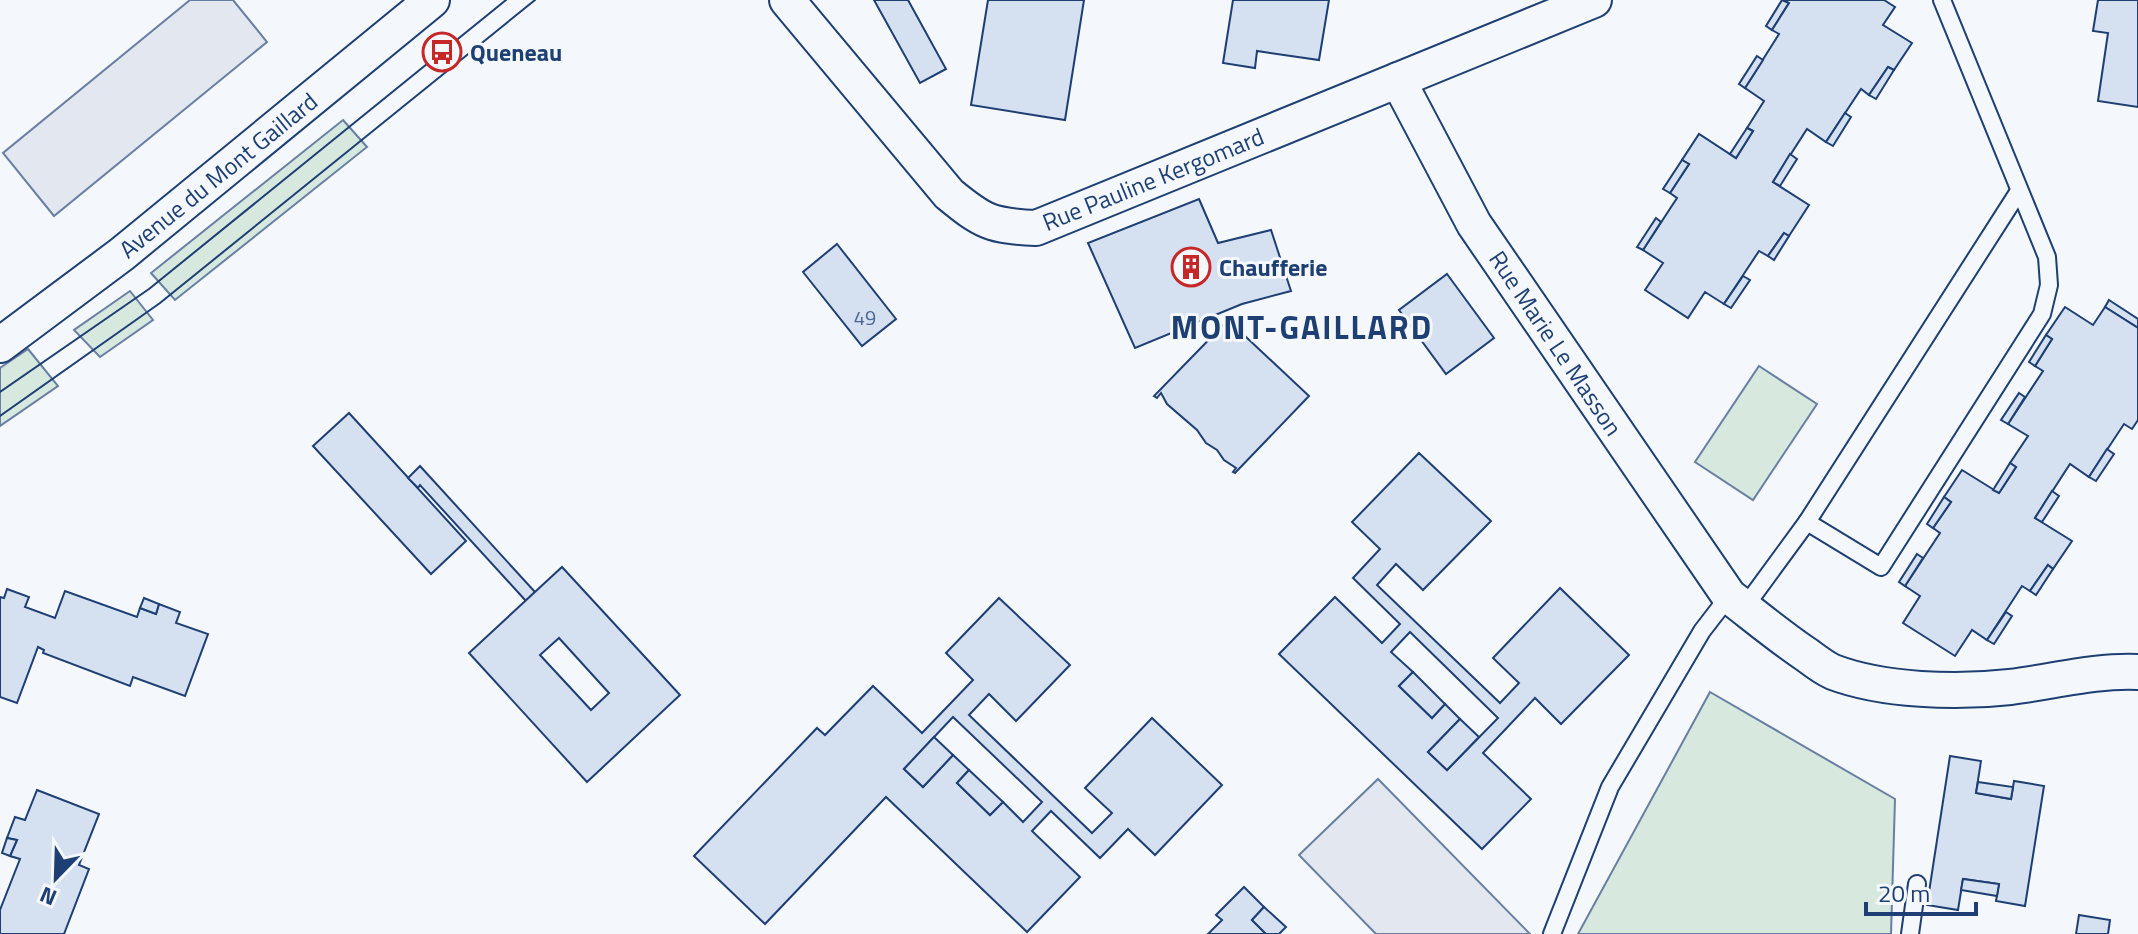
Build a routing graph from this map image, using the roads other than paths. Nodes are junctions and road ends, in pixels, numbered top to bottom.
1 (432, 0) edge
2 (787, 0) edge
3 (1594, 0) edge
4 (1942, 0) edge
5 (1398, 80) junction
6 (2019, 191) junction
7 (0, 345) edge
8 (1807, 522) junction
9 (1736, 602) junction
10 (2138, 672) edge
11 (1917, 884) dead end
12 (1552, 934) edge
13 (1910, 934) edge

1 - 7 street, Avenue du Mont Gaillard
2 - 5 street, Rue Pauline Kergomard
3 - 5 street, Rue Pauline Kergomard
4 - 6 lane
5 - 9 street, Rue Marie Le Masson
6 - 8 lane
6 - 8 lane
8 - 9 lane
9 - 10 street, Rue Marie Le Masson
9 - 12 lane
11 - 13 lane

